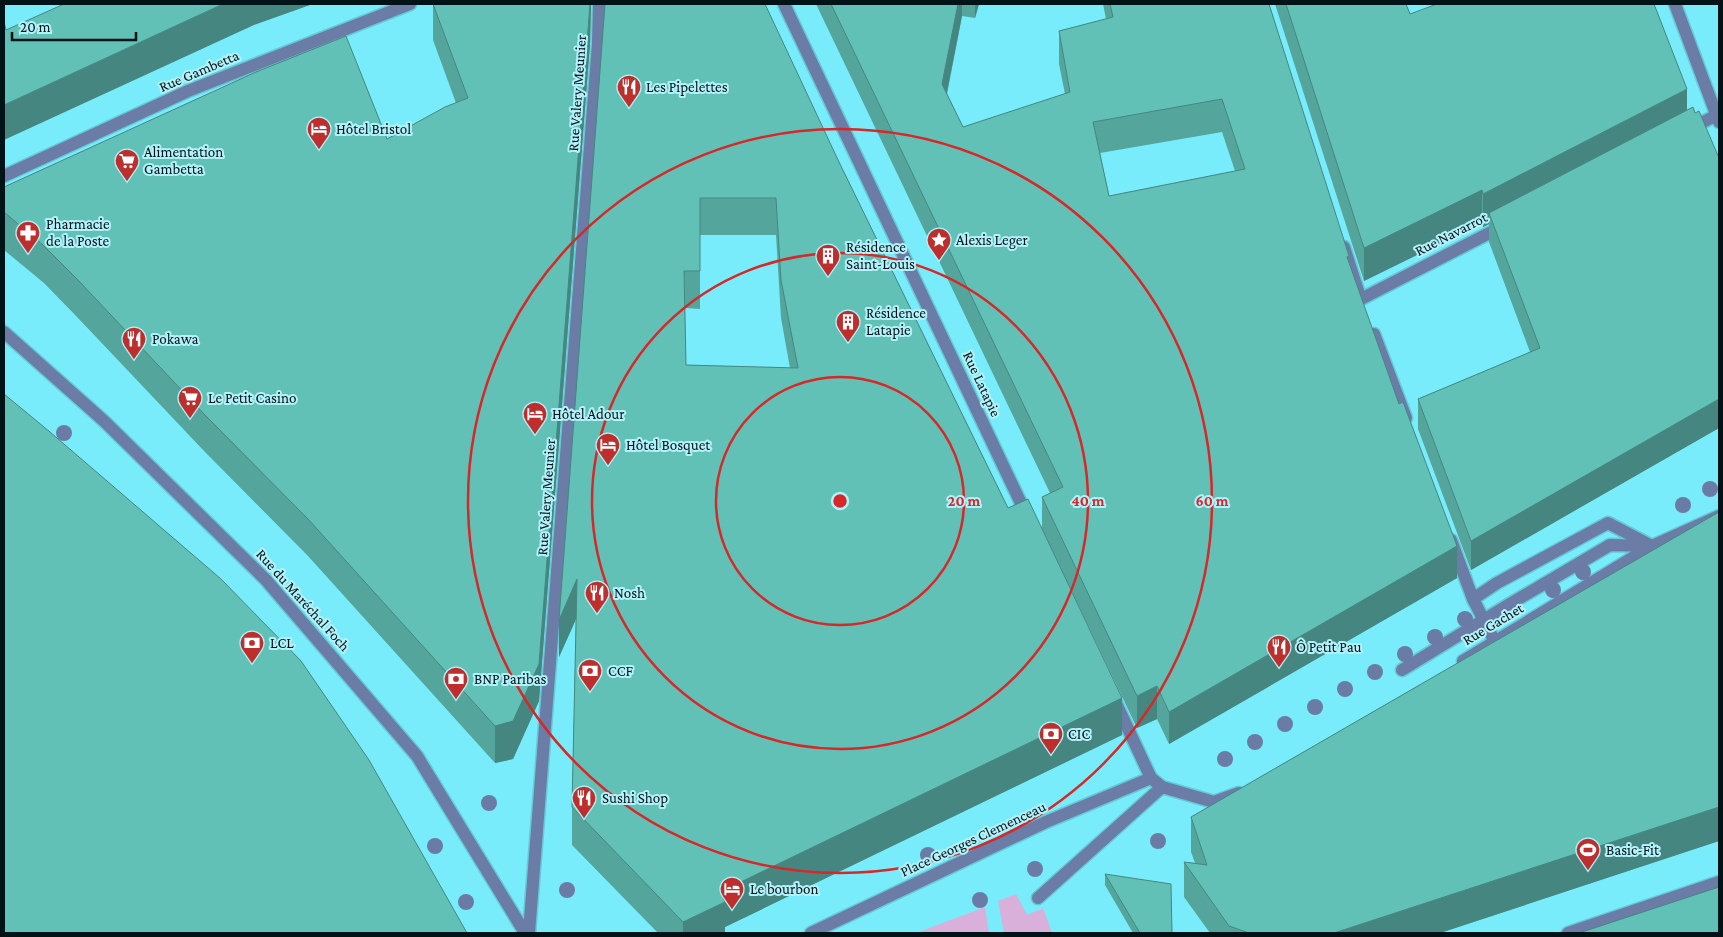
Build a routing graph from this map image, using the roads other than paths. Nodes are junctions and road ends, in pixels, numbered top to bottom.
1 (410, 4) edge
2 (599, 4) edge
3 (784, 4) edge
4 (1675, 4) edge
5 (1718, 118) edge
6 (1682, 133) edge
7 (4, 176) edge
8 (1517, 218) edge
9 (1340, 235) edge
10 (1364, 309) junction
11 (4, 332) edge
12 (1410, 430) edge
13 (1719, 516) edge
14 (1445, 524) edge
15 (1032, 528) edge
16 (1652, 546) junction
17 (1473, 599) junction
18 (1484, 620) junction
19 (1495, 642) junction
20 (1453, 667) edge
21 (1402, 670) dead end
22 (1109, 688) edge
23 (1151, 778) junction
24 (1251, 786) edge
25 (1162, 787) junction
26 (1719, 882) edge
27 (1038, 898) dead end
28 (525, 933) edge
29 (529, 933) edge
30 (811, 933) edge
31 (1568, 933) edge

1 - 7 street, Rue Gambetta
2 - 29 street, Rue Valery Meunier
3 - 15 street, Rue Latapie
4 - 5 street
5 - 6 street
8 - 10 street, Rue Navarrot
9 - 10 street
10 - 12 street
11 - 28 street, Rue du Maréchal Foch
13 - 16 street, Rue Gachet
14 - 17 street
16 - 17 street
16 - 18 street
16 - 19 street, Rue Gachet
17 - 18 street
18 - 19 street
18 - 21 street
19 - 20 street, Rue Gachet
22 - 23 street
23 - 25 street
23 - 30 street, Place Georges Clemenceau
24 - 25 street
25 - 27 street
26 - 31 street

